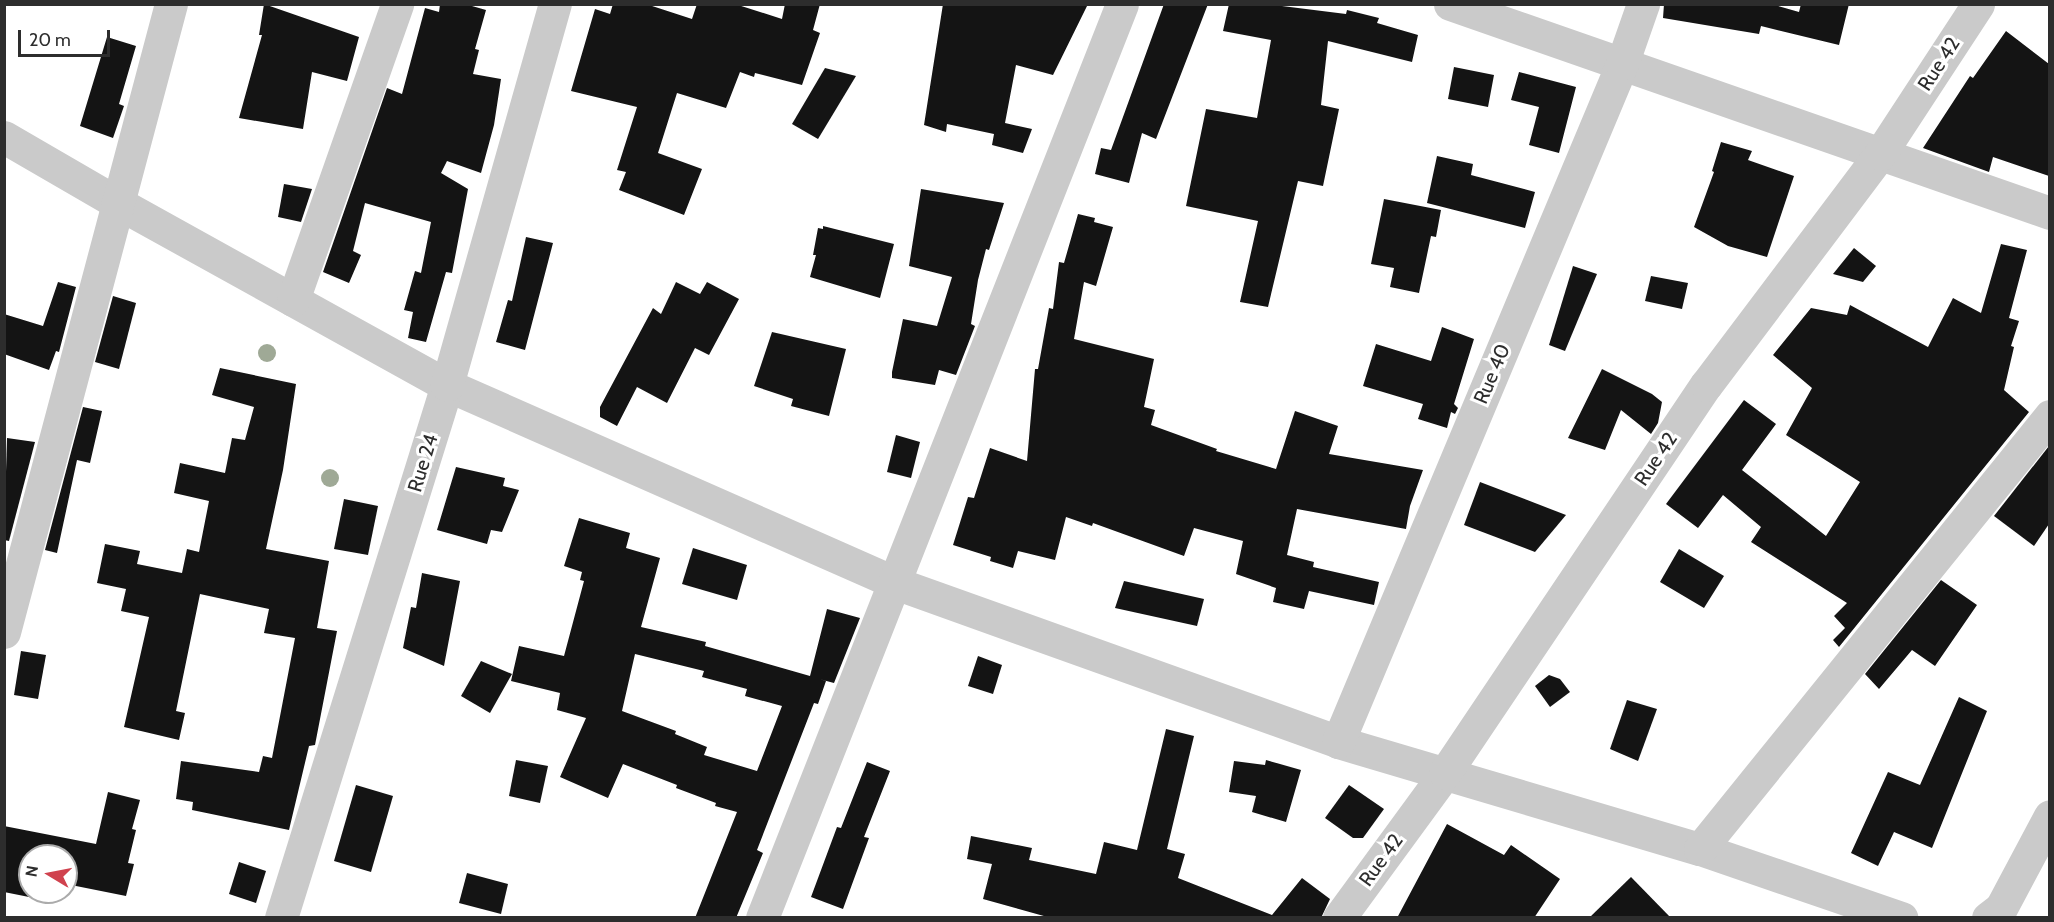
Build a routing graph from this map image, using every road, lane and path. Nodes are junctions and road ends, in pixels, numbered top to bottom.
1 (171, 4) edge
2 (397, 4) edge
3 (555, 4) edge
4 (1122, 4) edge
5 (1450, 4) edge
6 (1643, 4) edge
7 (1978, 4) edge
8 (1622, 64) junction
9 (4, 137) edge
10 (1880, 154) junction
11 (118, 203) junction
12 (2049, 213) edge
13 (293, 300) junction
14 (447, 385) junction
15 (2049, 416) edge
16 (895, 583) junction
17 (4, 632) edge
18 (1338, 742) junction
19 (1445, 773) junction
20 (2049, 816) edge
21 (1700, 849) junction
22 (1994, 913) edge
23 (281, 918) edge
24 (762, 918) edge
25 (1339, 918) edge
26 (1901, 918) edge

1 - 11 street
2 - 13 street
3 - 14 street, Rue 24
4 - 16 street
5 - 8 street
6 - 8 street, Rue 40
7 - 10 street, Rue 42
8 - 10 street
8 - 18 street, Rue 40
9 - 11 street
10 - 12 street
10 - 19 street, Rue 42
11 - 13 street
11 - 17 street
13 - 14 street
14 - 16 street
14 - 23 street, Rue 24
15 - 21 street
16 - 18 street
16 - 24 street
18 - 19 street
19 - 21 street
19 - 25 street, Rue 42
20 - 22 street
21 - 26 street

